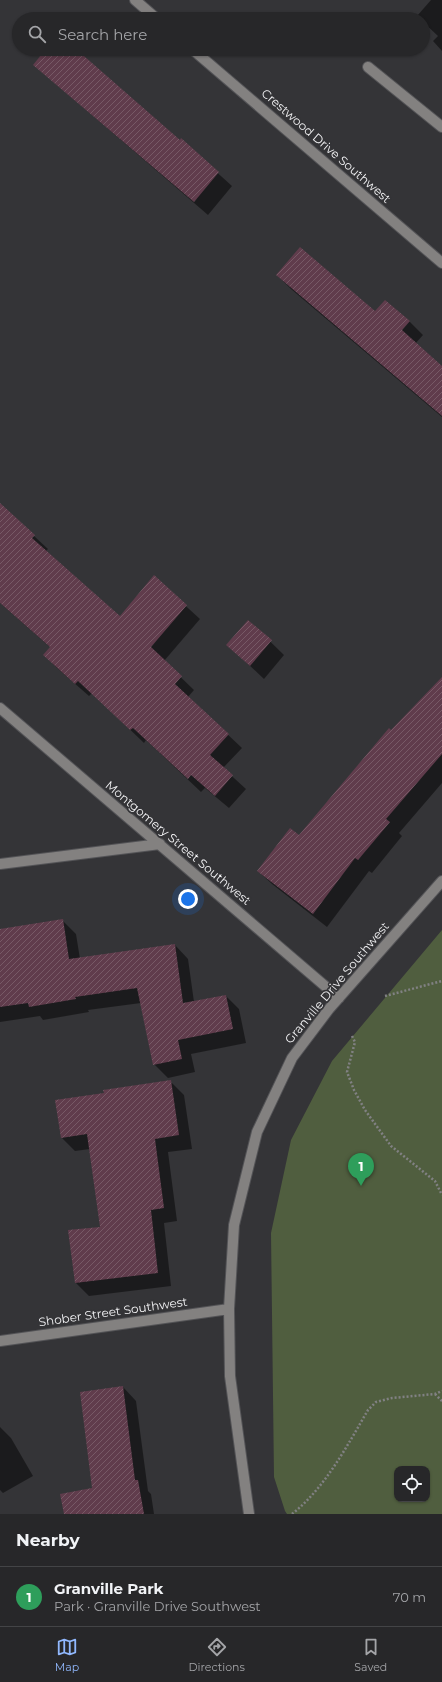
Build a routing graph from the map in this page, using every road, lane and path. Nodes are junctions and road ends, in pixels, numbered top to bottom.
1 (135, 0) edge
2 (149, 12) edge
3 (200, 56) edge
4 (368, 67) dead end
5 (442, 127) edge
6 (442, 263) edge
7 (0, 708) edge
8 (160, 844) junction
9 (0, 864) edge
10 (442, 880) edge
11 (442, 981) edge
12 (385, 996) dead end
13 (339, 998) junction
14 (352, 1036) dead end
15 (442, 1195) edge
16 (229, 1309) junction
17 (0, 1341) edge
18 (442, 1391) edge
19 (435, 1394) junction
20 (442, 1401) edge
21 (249, 1514) edge
22 (292, 1514) edge

1 - 2 street
3 - 6 street, Crestwood Drive Southwest
4 - 5 street
7 - 8 street, Montgomery Street Southwest
8 - 9 street
8 - 13 street, Montgomery Street Southwest
10 - 13 street, Granville Drive Southwest
11 - 12 path
13 - 16 street, Granville Drive Southwest
14 - 15 path
16 - 17 street, Shober Street Southwest
16 - 21 street, Granville Drive Southwest
18 - 19 path
19 - 20 path
19 - 22 path

